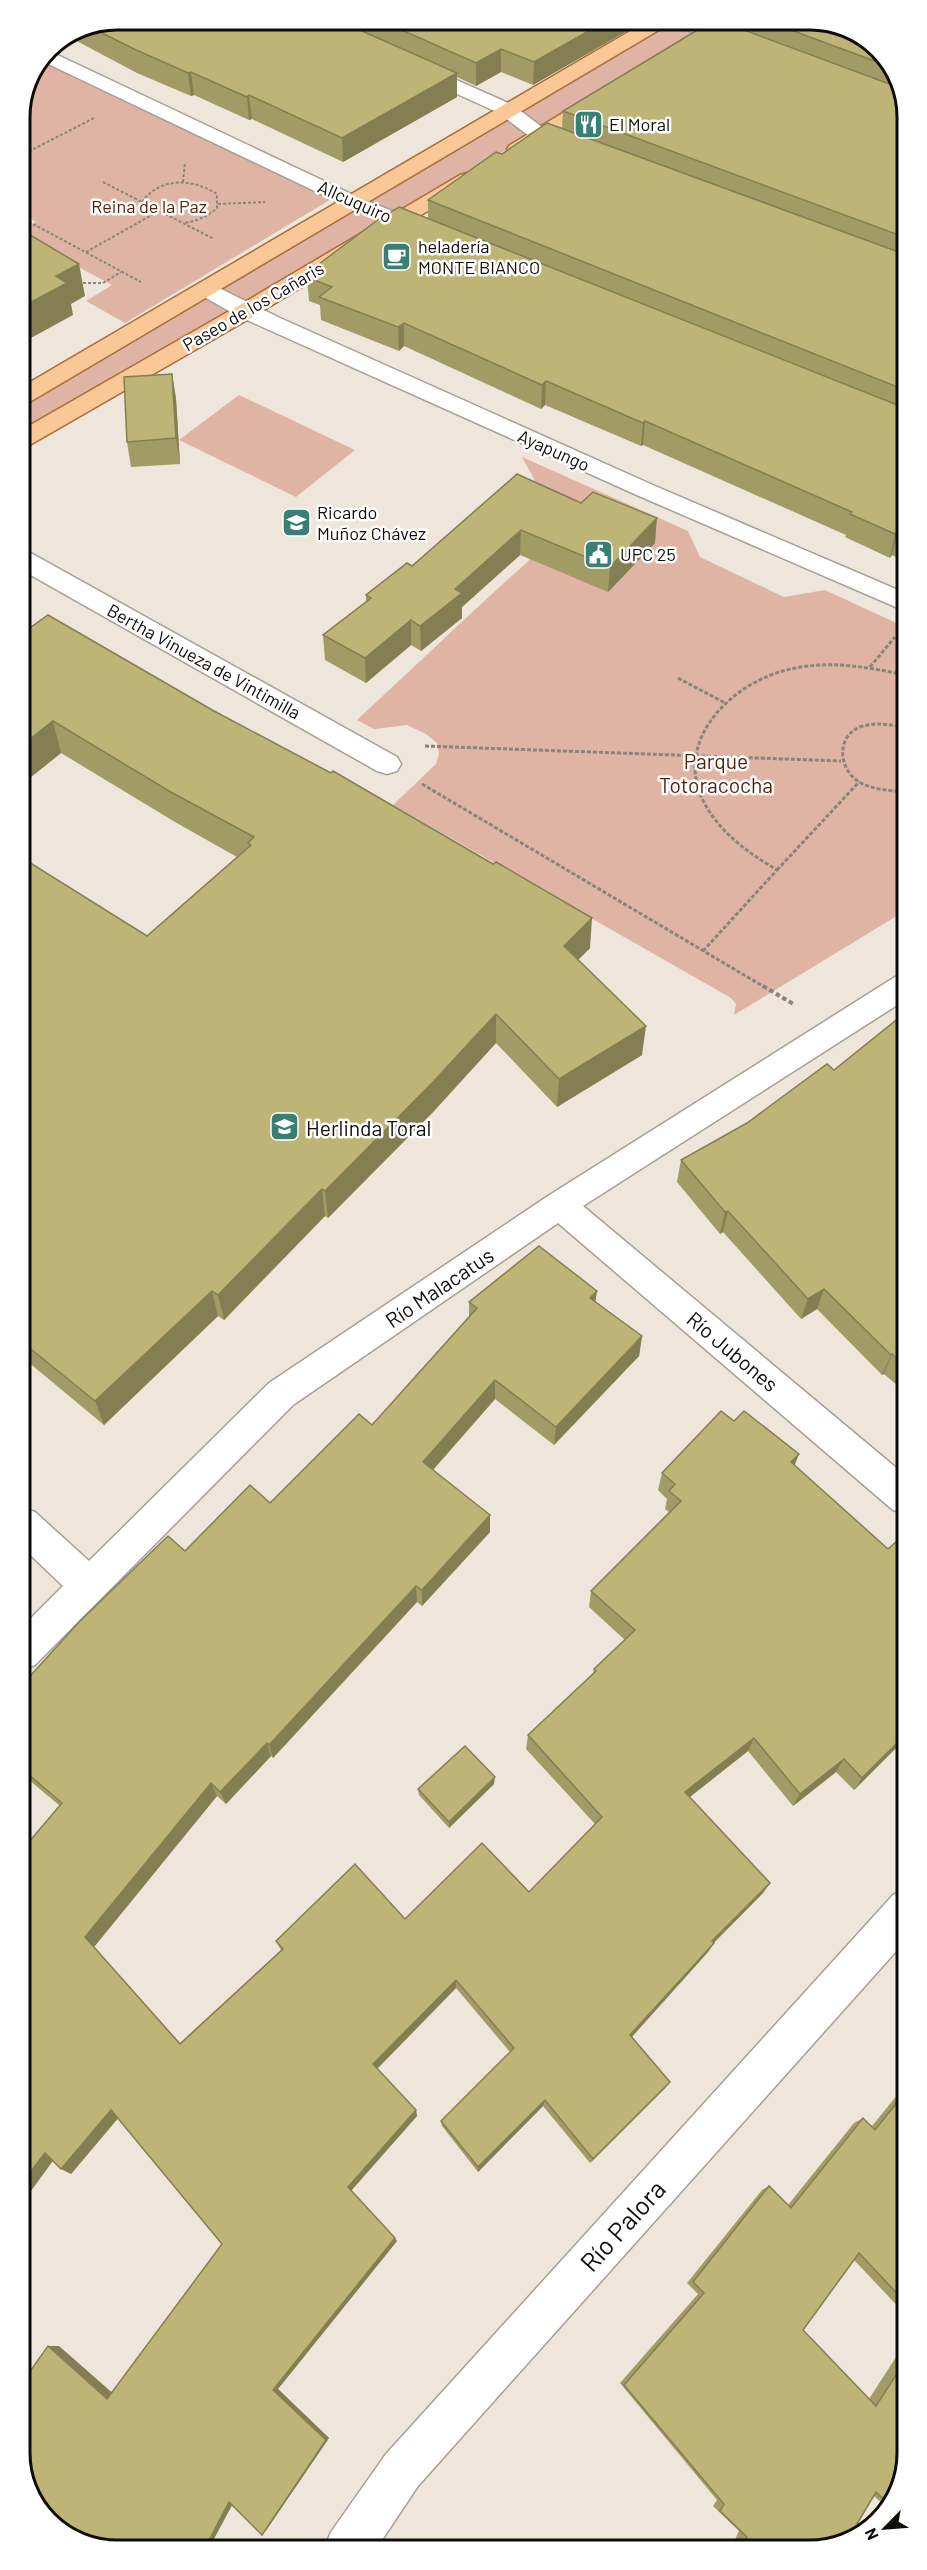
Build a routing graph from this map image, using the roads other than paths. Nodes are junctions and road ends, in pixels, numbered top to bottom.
1 (645, 30) edge
2 (705, 30) edge
3 (714, 30) edge
4 (710, 32) junction
5 (765, 53) edge
6 (671, 55) edge
7 (53, 59) edge
8 (397, 60) edge
9 (620, 86) edge
10 (506, 110) junction
11 (540, 135) junction
12 (589, 153) edge
13 (353, 202) junction
14 (398, 220) junction
15 (442, 238) edge
16 (207, 289) junction
17 (246, 311) junction
18 (30, 392) edge
19 (30, 435) edge
20 (30, 564) edge
21 (897, 600) edge
22 (387, 764) road end
23 (897, 990) edge
24 (559, 1205) junction
25 (897, 1490) edge
26 (30, 1531) edge
27 (89, 1585) junction
28 (30, 1644) edge
29 (897, 1921) edge
30 (354, 2540) edge

1 - 10 main road, Paseo de los Cañaris
2 - 4 street
3 - 4 main road
4 - 5 street
4 - 6 main road
7 - 13 street, Allcuquiro
8 - 10 street
9 - 11 main road, Paseo de los Cañaris
10 - 11 street
10 - 13 main road, Paseo de los Cañaris
11 - 12 street
11 - 14 main road, Paseo de los Cañaris
13 - 14 street, Allcuquiro
13 - 16 main road, Paseo de los Cañaris
14 - 15 street, Allcuquiro
14 - 17 main road, Paseo de los Cañaris
16 - 17 street, Ayapungo
16 - 18 main road, Paseo de los Cañaris
17 - 19 main road, Paseo de los Cañaris
17 - 21 street, Ayapungo
20 - 22 street, Bertha Vinueza de Vintimilla
23 - 24 street, Río Malacatus
24 - 25 street, Río Jubones
24 - 27 street, Río Malacatus
26 - 27 street
27 - 28 street, Río Malacatus
29 - 30 street, Río Palora

